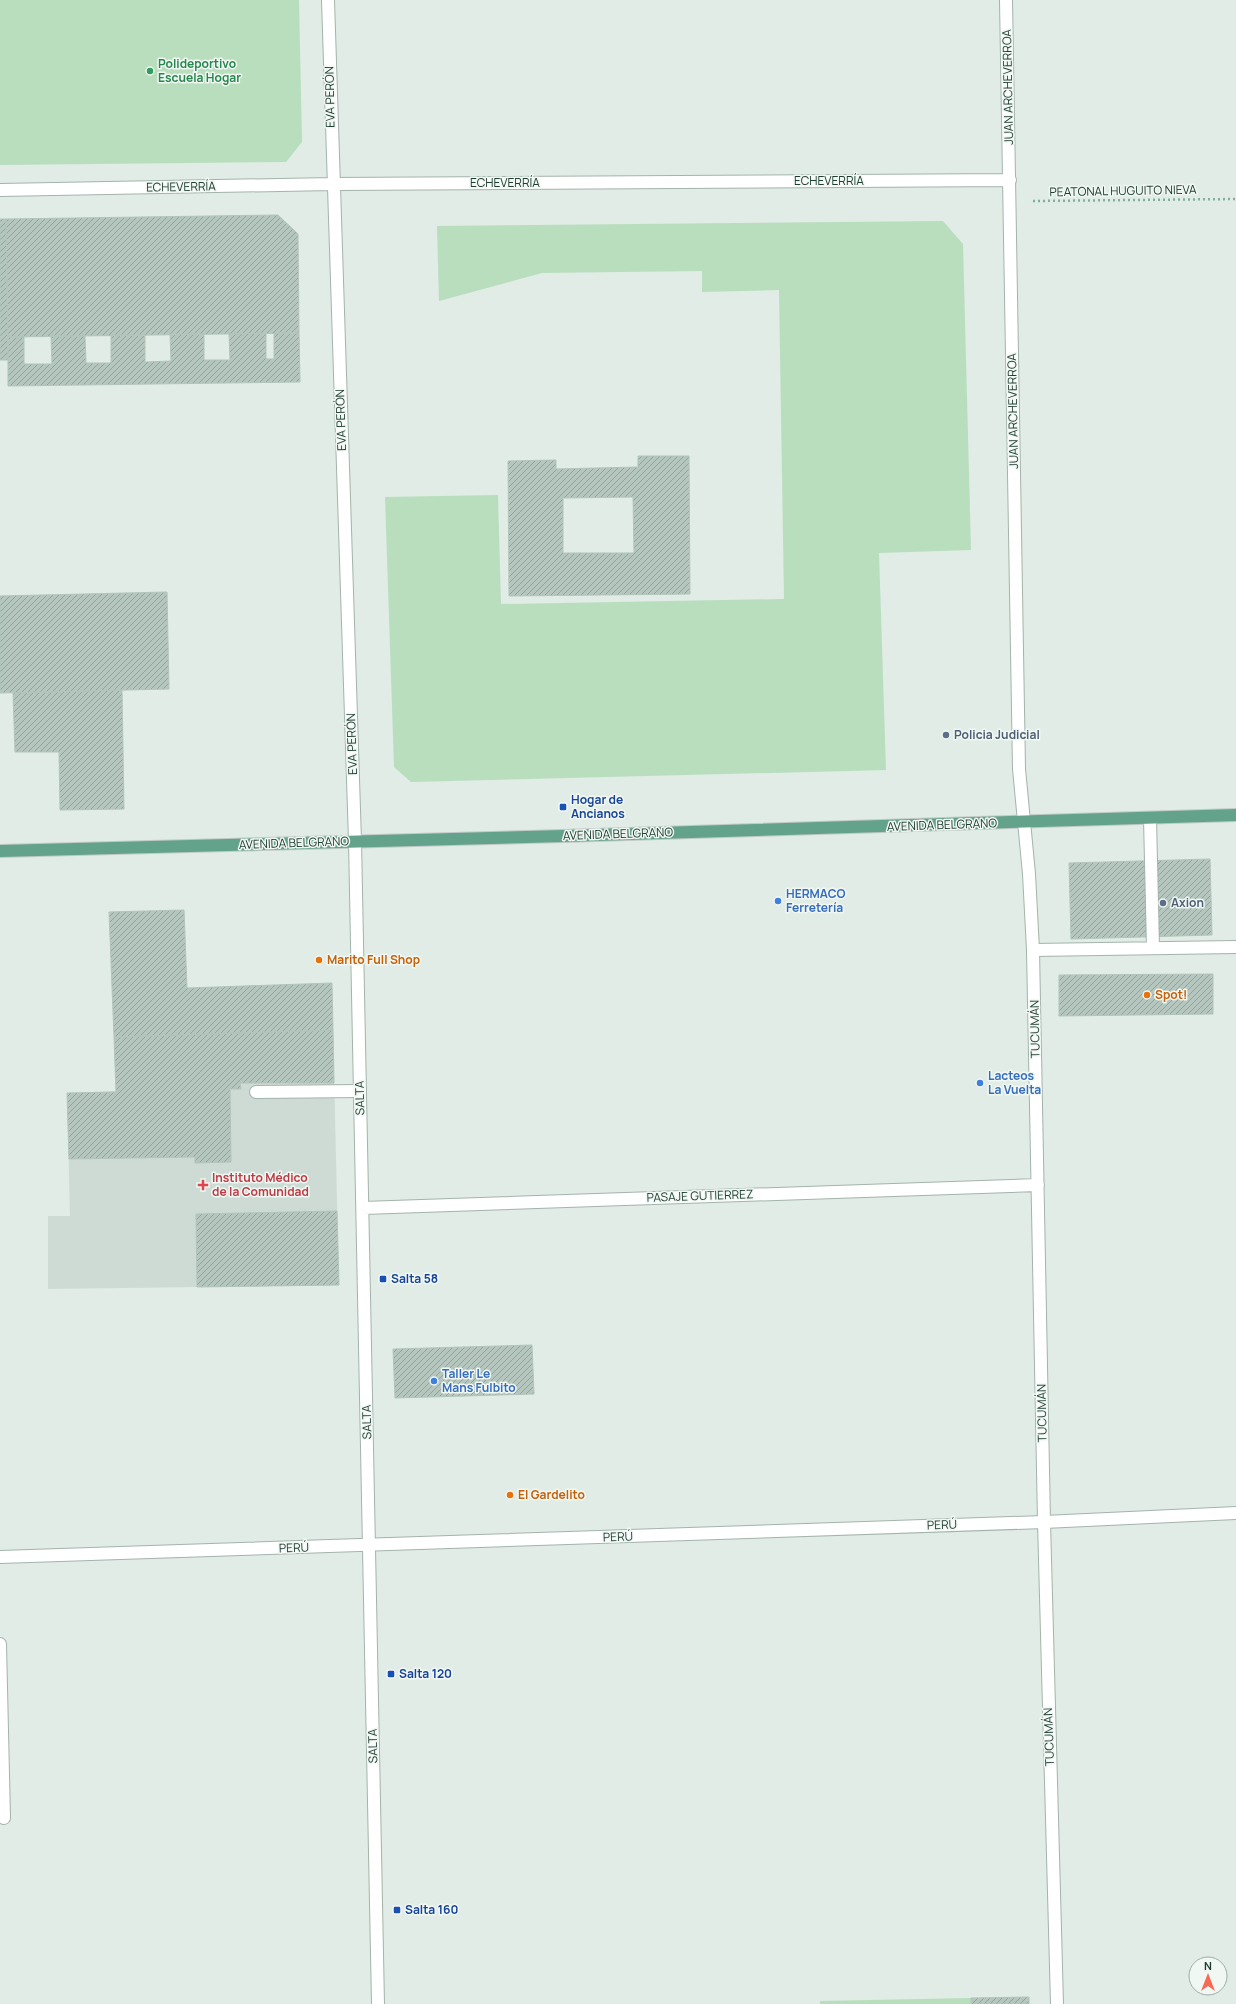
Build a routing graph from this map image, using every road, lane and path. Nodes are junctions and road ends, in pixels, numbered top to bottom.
1 (328, 0) edge
2 (1006, 0) edge
3 (1010, 180) junction
4 (332, 184) junction
5 (0, 190) edge
6 (1236, 198) edge
7 (1010, 202) junction
8 (1236, 815) edge
9 (1150, 818) junction
10 (1024, 822) junction
11 (356, 841) junction
12 (0, 851) edge
13 (1236, 947) edge
14 (1153, 948) junction
15 (1033, 950) junction
16 (360, 1090) junction
17 (256, 1092) dead end
18 (1038, 1185) junction
19 (362, 1208) junction
20 (1236, 1513) edge
21 (1044, 1522) junction
22 (369, 1545) junction
23 (0, 1557) edge
24 (0, 1644) edge
25 (4, 1818) dead end
26 (378, 2004) edge
27 (1057, 2004) edge

1 - 4 street, EVA PERÓN
2 - 3 street, JUAN ARCHEVERROA
3 - 4 street, ECHEVERRÍA
3 - 7 street, JUAN ARCHEVERROA
4 - 5 street, ECHEVERRÍA
4 - 11 street, EVA PERÓN
6 - 7 path, PEATONAL HUGUITO NIEVA
7 - 10 street, JUAN ARCHEVERROA
8 - 9 main road, AVENIDA BELGRANO
9 - 10 main road, AVENIDA BELGRANO
9 - 14 street
10 - 11 main road, AVENIDA BELGRANO
10 - 15 street, TUCUMÁN
11 - 12 main road, AVENIDA BELGRANO
11 - 16 street, SALTA
13 - 14 street
14 - 15 street
15 - 18 street, TUCUMÁN
16 - 17 street
16 - 19 street, SALTA
18 - 19 street, PASAJE GUTIERREZ
18 - 21 street, TUCUMÁN
19 - 22 street, SALTA
20 - 21 street, PERÚ
21 - 22 street, PERÚ
21 - 27 street, TUCUMÁN
22 - 23 street, PERÚ
22 - 26 street, SALTA
24 - 25 street

